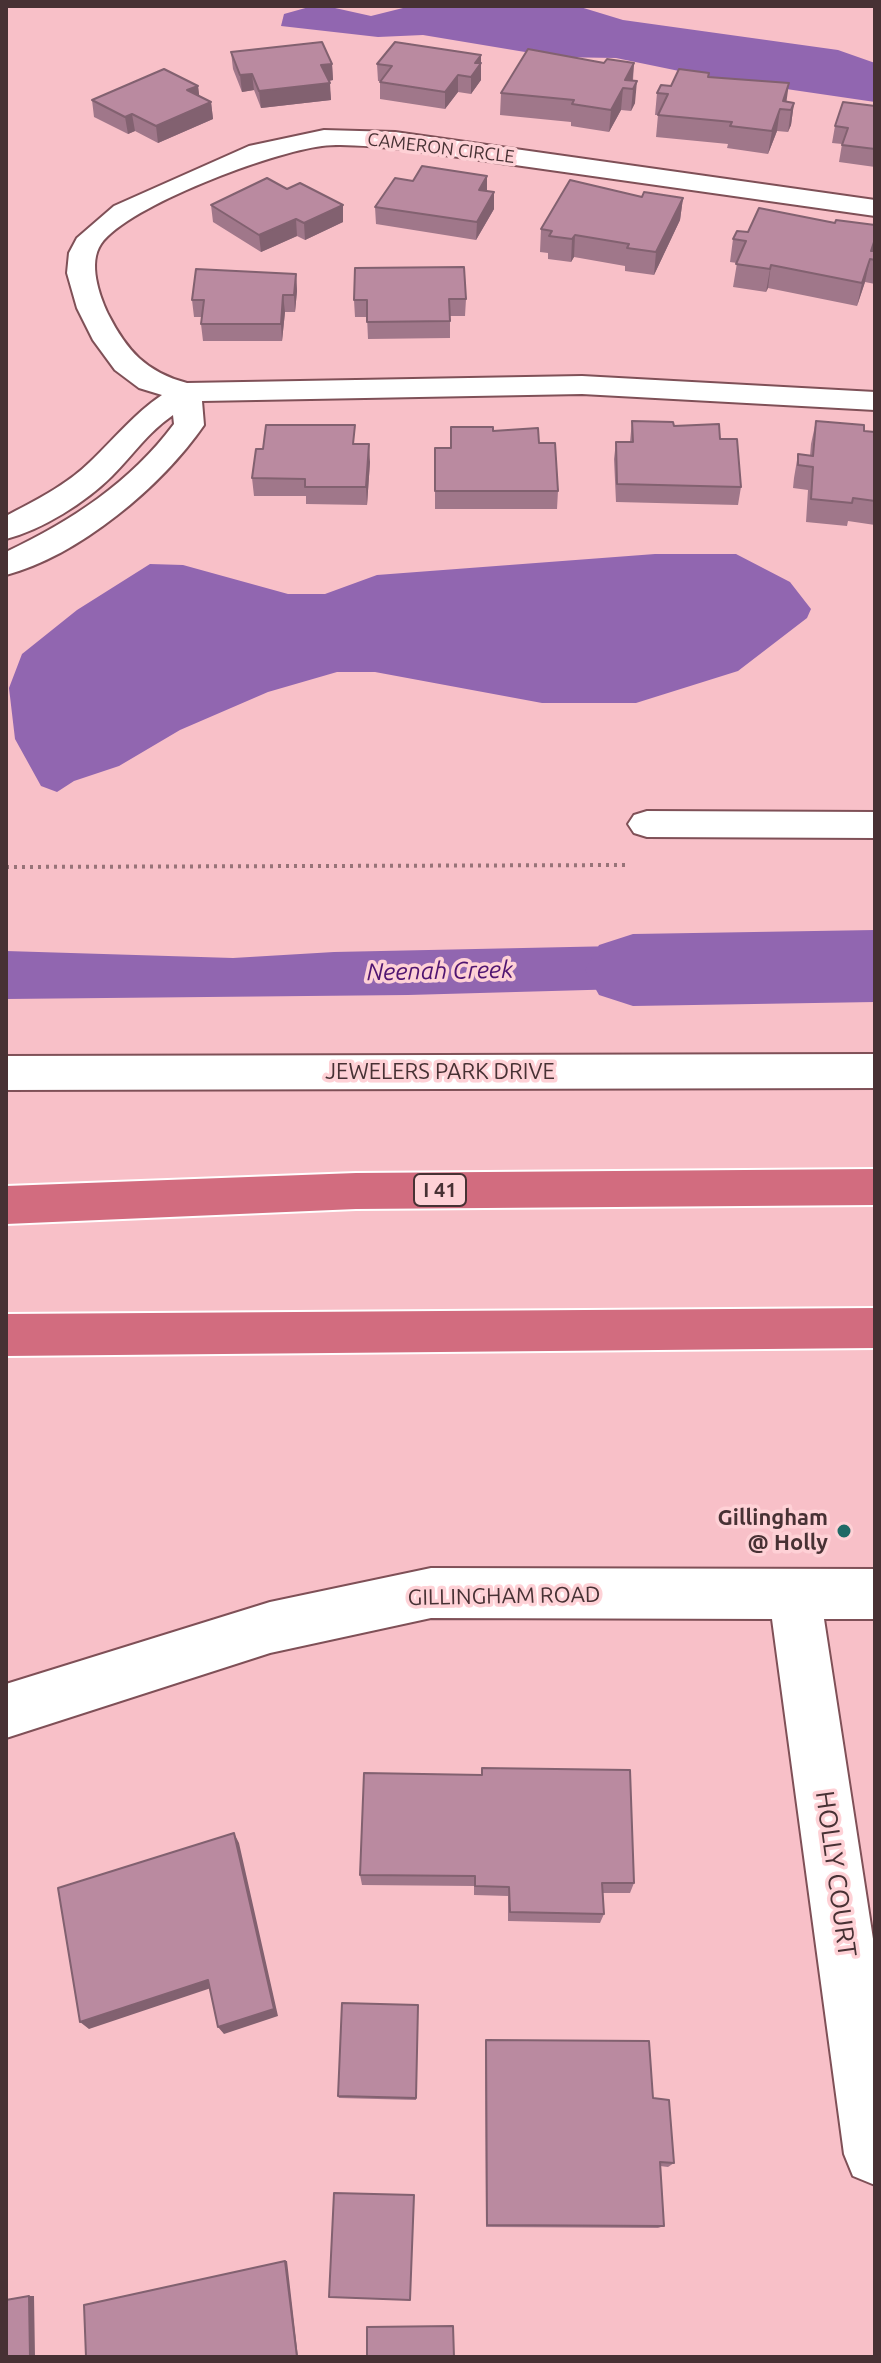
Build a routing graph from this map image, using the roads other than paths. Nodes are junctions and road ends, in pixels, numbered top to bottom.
1 (875, 208) edge
2 (186, 392) junction
3 (875, 401) edge
4 (6, 529) edge
5 (6, 565) edge
6 (647, 824) dead end
7 (875, 825) edge
8 (875, 1071) edge
9 (6, 1073) edge
10 (875, 1187) edge
11 (6, 1205) edge
12 (875, 1328) edge
13 (6, 1335) edge
14 (875, 1594) edge
15 (795, 1595) junction
16 (6, 1711) edge
17 (875, 2154) edge

1 - 2 street, CAMERON CIRCLE
2 - 3 street, CAMERON CIRCLE
2 - 4 street
2 - 5 street
6 - 7 street
8 - 9 street, JEWELERS PARK DRIVE
10 - 11 highway, I 41
12 - 13 highway
14 - 15 street, GILLINGHAM ROAD
15 - 16 street, GILLINGHAM ROAD
15 - 17 street, HOLLY COURT

